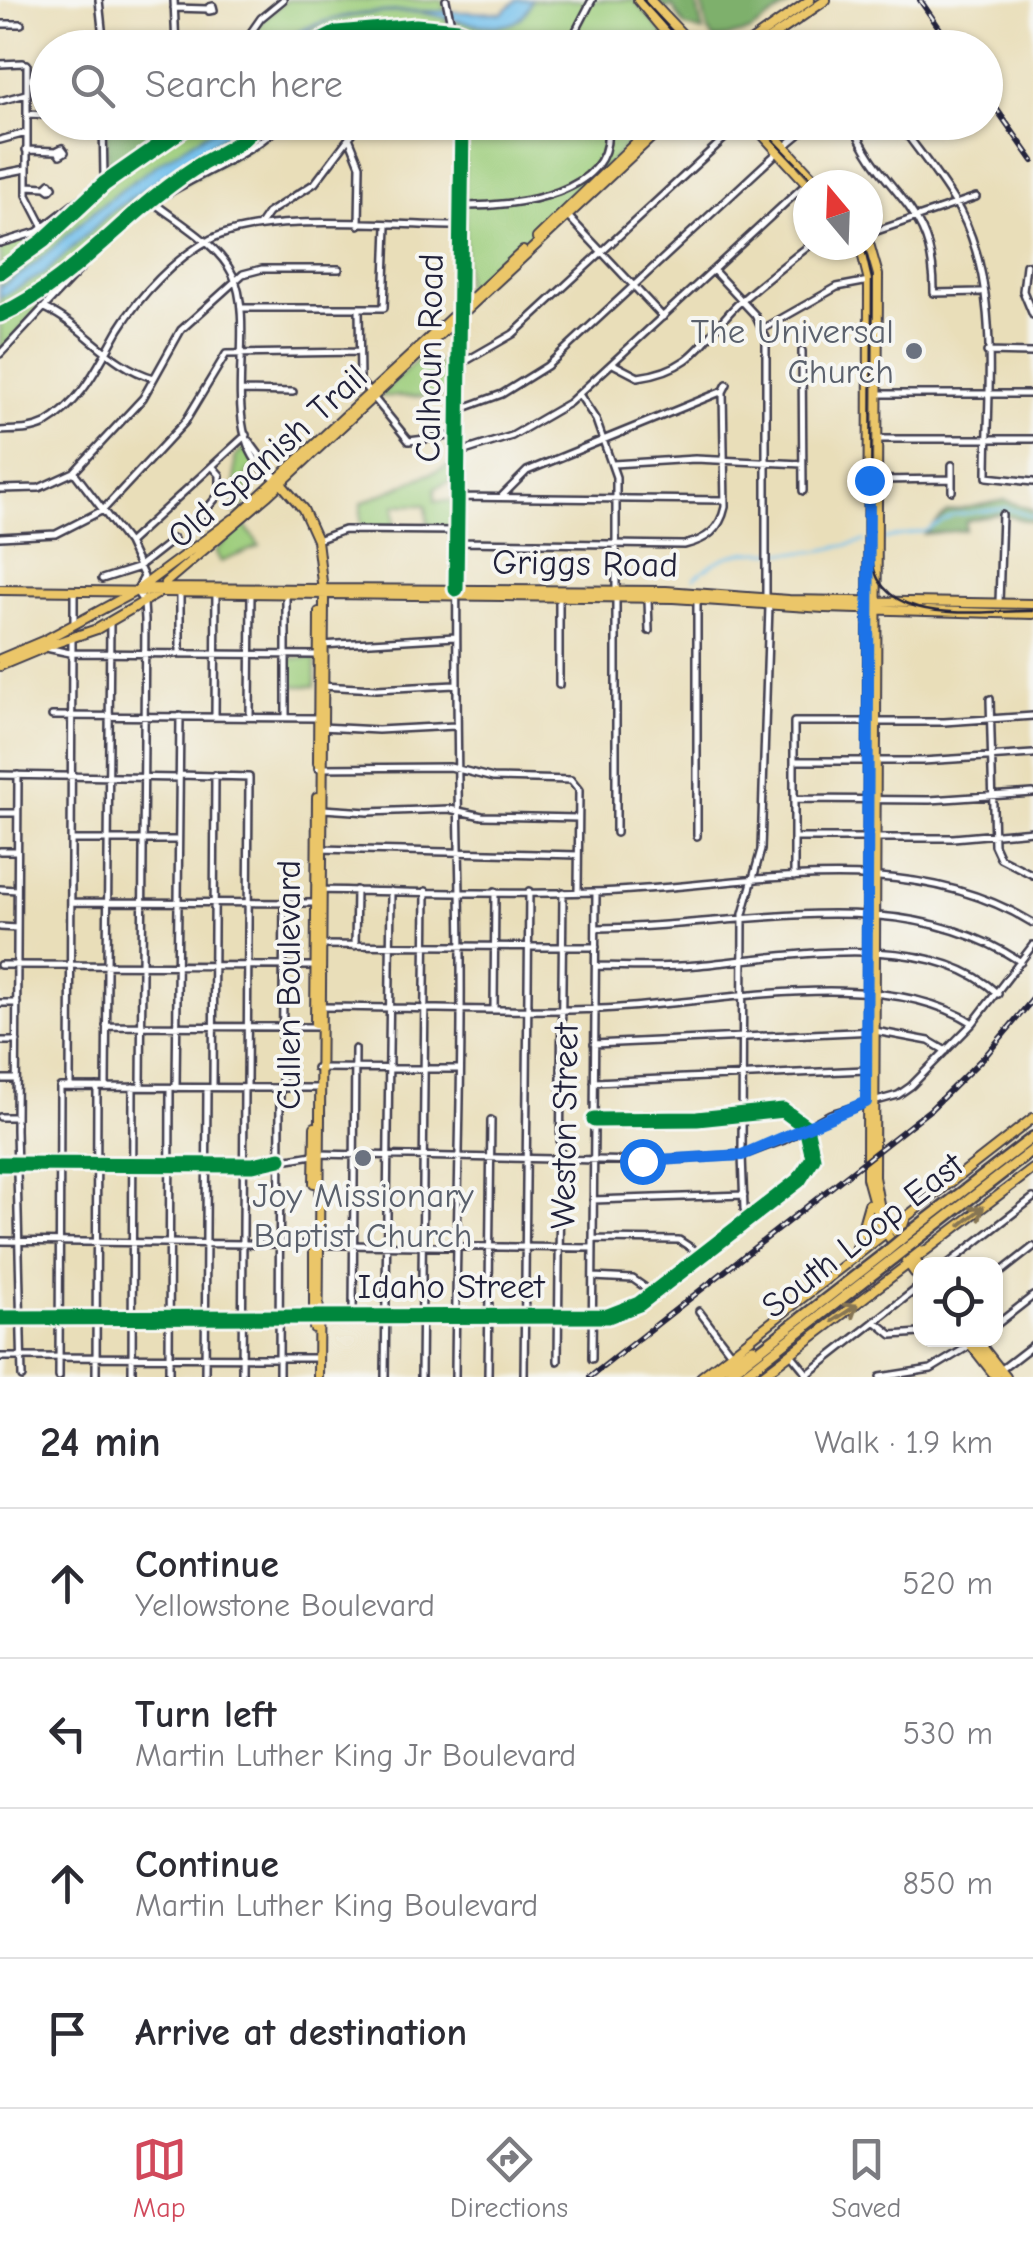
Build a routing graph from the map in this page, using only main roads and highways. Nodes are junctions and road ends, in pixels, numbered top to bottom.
1 (638, 0) edge
2 (650, 0) edge
3 (826, 0) edge
4 (808, 1) edge
5 (663, 30) edge
6 (678, 30) edge
7 (767, 30) edge
8 (782, 30) edge
9 (638, 140) edge
10 (648, 140) edge
11 (770, 140) edge
12 (774, 140) edge
13 (781, 150) junction
14 (796, 170) edge
15 (803, 170) edge
16 (566, 214) junction
17 (864, 260) edge
18 (874, 260) edge
19 (873, 439) junction
20 (279, 481) junction
21 (239, 518) junction
22 (142, 570) road end
23 (181, 577) junction
24 (160, 586) junction
25 (0, 590) edge
26 (182, 590) junction
27 (321, 591) junction
28 (138, 598) junction
29 (1033, 604) edge
30 (872, 606) junction
31 (1033, 614) edge
32 (45, 644) junction
33 (0, 662) edge
34 (871, 838) junction
35 (871, 877) junction
36 (1033, 1118) edge
37 (1032, 1144) edge
38 (1033, 1169) edge
39 (870, 1178) junction
40 (869, 1200) junction
41 (927, 1200) junction
42 (888, 1231) junction
43 (914, 1236) junction
44 (927, 1251) junction
45 (890, 1254) junction
46 (921, 1257) edge
47 (913, 1262) edge
48 (848, 1263) junction
49 (913, 1265) edge
50 (790, 1326) junction
51 (977, 1347) edge
52 (998, 1375) edge
53 (315, 1377) edge
54 (704, 1377) edge
55 (725, 1377) edge
56 (742, 1377) edge
57 (760, 1377) edge

1 - 5 main road
2 - 6 main road
3 - 8 main road
4 - 7 main road
9 - 16 main road, Old Spanish Trail
10 - 16 main road, Old Spanish Trail
11 - 13 main road
12 - 13 main road
13 - 14 main road
13 - 15 main road
16 - 20 main road, Old Spanish Trail
17 - 19 main road
18 - 19 main road
19 - 30 main road
19 - 30 main road
20 - 21 main road, Old Spanish Trail
20 - 27 main road, Cullen Boulevard
21 - 23 main road
21 - 24 main road
22 - 24 main road
23 - 24 main road
23 - 26 main road
24 - 26 main road, Griggs Road
24 - 28 main road
24 - 28 main road, Griggs Road
24 - 28 main road
25 - 28 main road, Griggs Road
26 - 27 main road, Griggs Road
27 - 30 main road, Griggs Road
27 - 53 main road, Cullen Boulevard
28 - 32 main road
28 - 32 main road
28 - 32 main road
29 - 30 main road, Griggs Road
30 - 31 main road, Griggs Road
30 - 34 main road
32 - 33 main road
34 - 35 main road
34 - 35 main road
35 - 39 main road
36 - 41 main road
37 - 43 highway, South Loop East
37 - 43 highway, South Loop East
44 -> 38 main road
39 - 40 main road
39 - 42 main road
40 - 42 main road
40 - 48 main road
41 - 42 main road
41 - 44 main road
42 - 47 main road
42 - 48 main road
43 - 45 highway, South Loop East, bridge
44 - 46 main road
45 - 50 highway, South Loop East
45 - 56 highway, South Loop East
48 - 54 main road
57 -> 49 main road
50 - 54 highway
50 - 55 highway, South Loop East
51 - 52 main road

